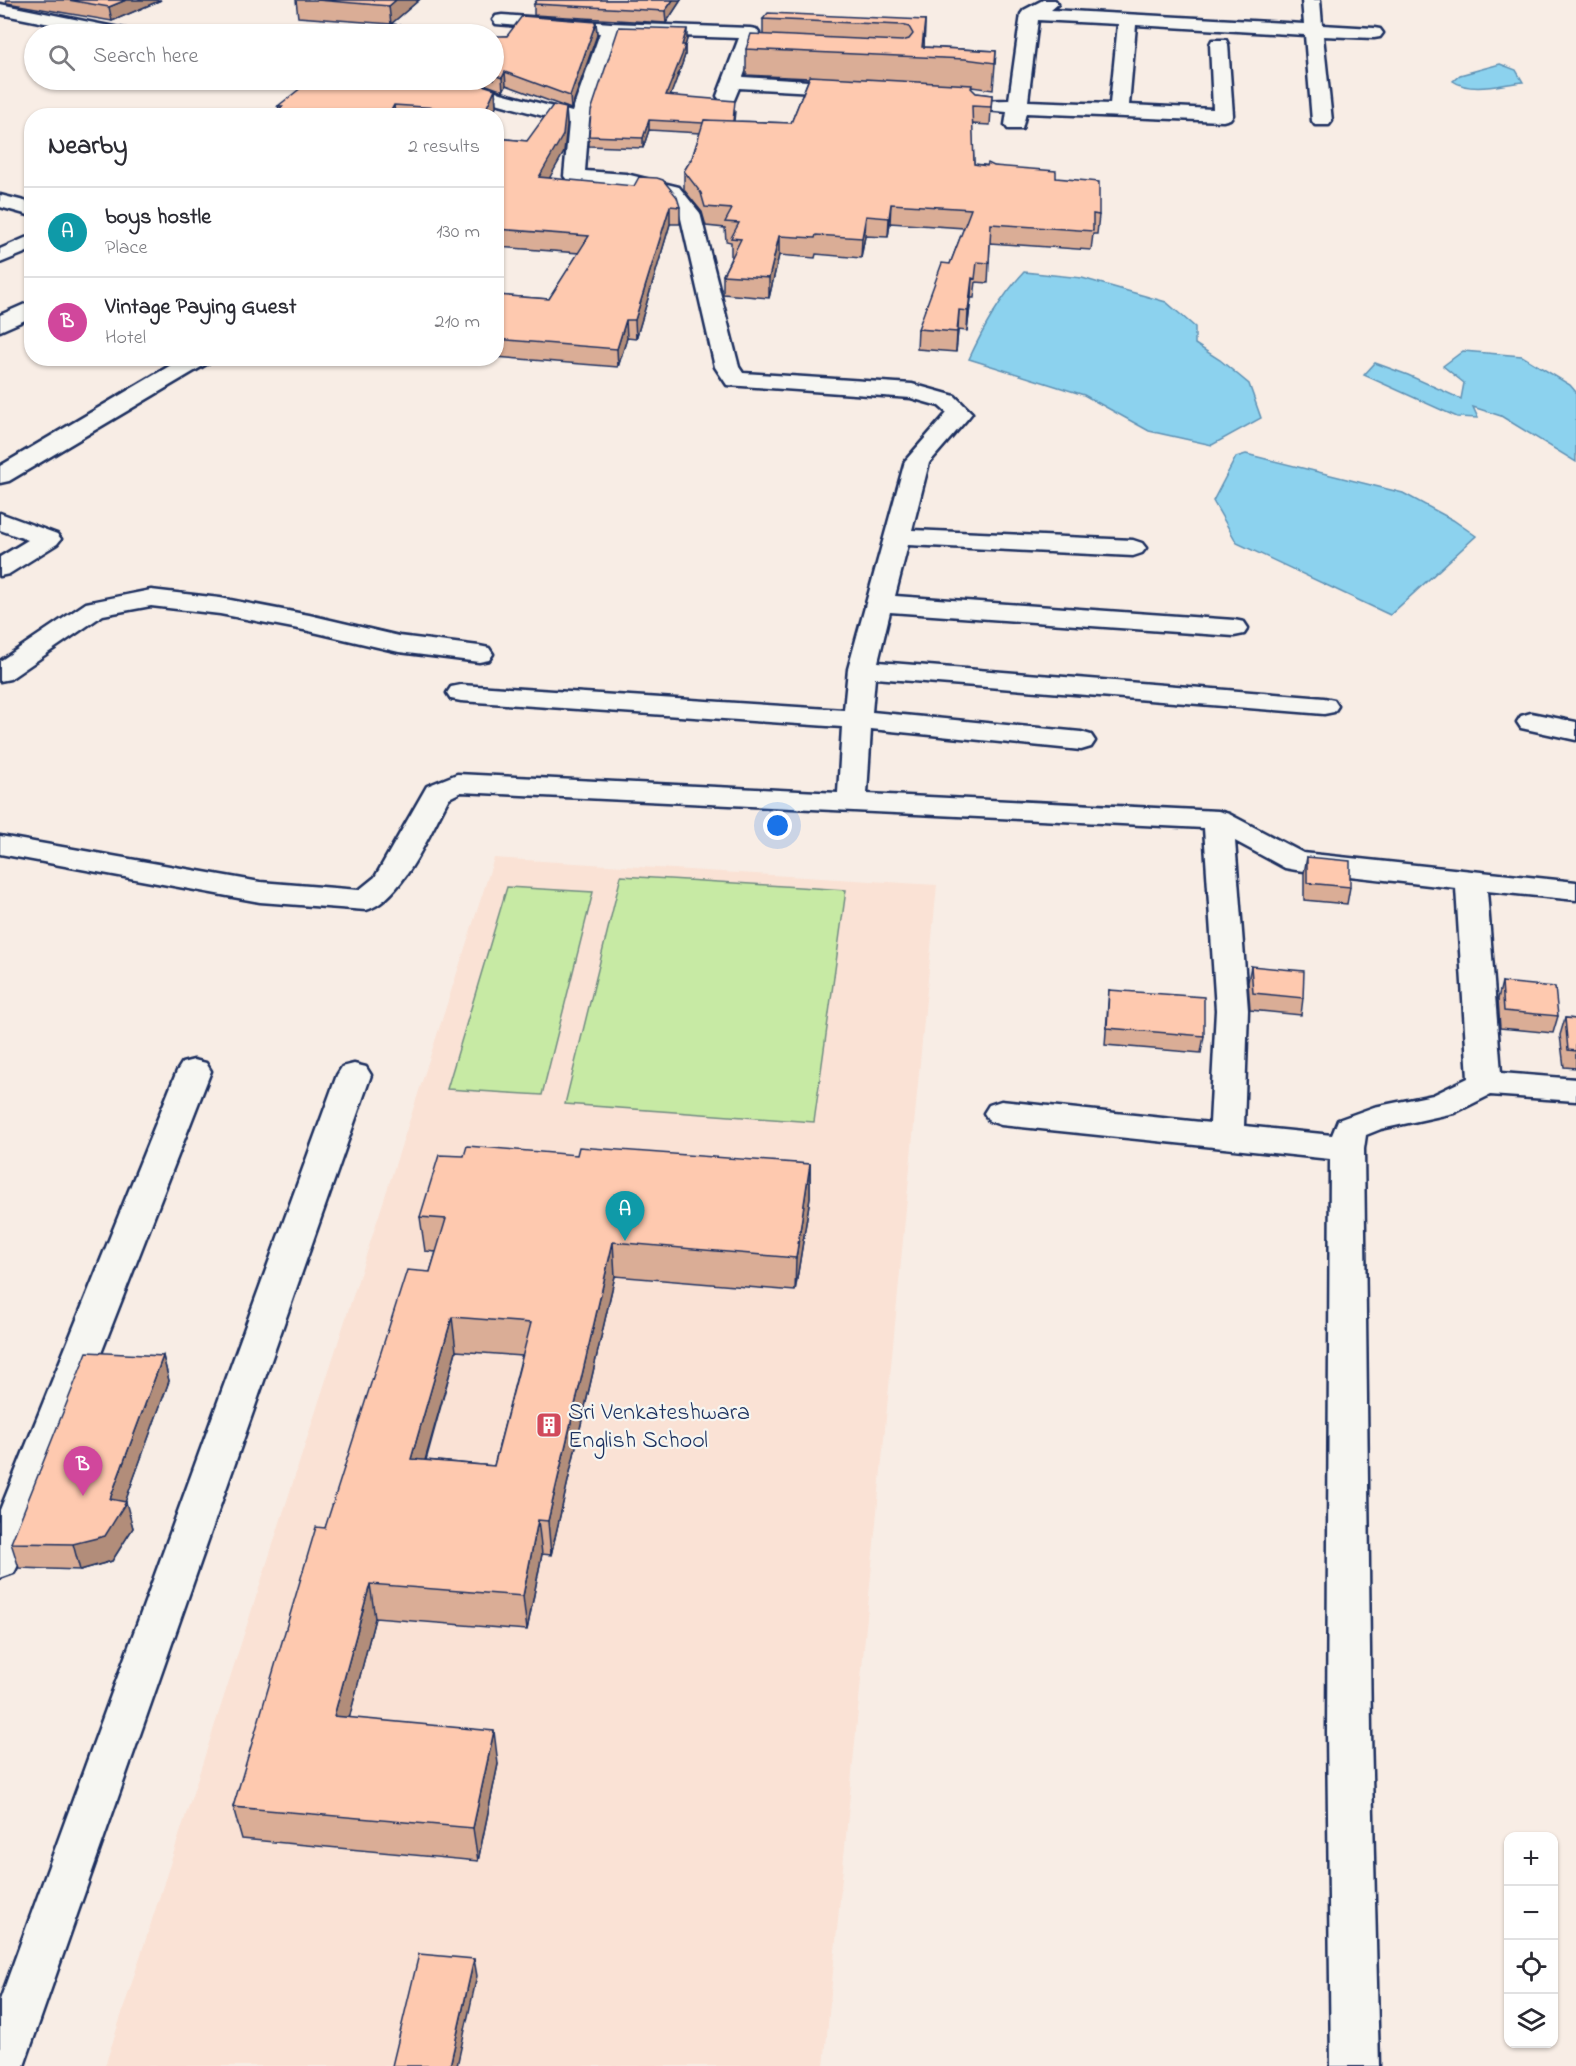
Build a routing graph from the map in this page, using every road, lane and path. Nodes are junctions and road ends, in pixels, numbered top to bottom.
1 (1056, 0) edge
2 (1311, 0) edge
3 (527, 4) dead end
4 (0, 9) edge
5 (1030, 14) junction
6 (1127, 20) junction
7 (502, 21) junction
8 (74, 24) edge
9 (499, 24) edge
10 (611, 28) junction
11 (1314, 29) junction
12 (1374, 33) dead end
13 (1219, 44) dead end
14 (743, 52) junction
15 (766, 53) edge
16 (871, 89) edge
17 (474, 90) edge
18 (964, 94) edge
19 (982, 105) edge
20 (1017, 111) junction
21 (1119, 111) junction
22 (579, 120) junction
23 (1322, 121) dead end
24 (0, 201) edge
25 (24, 208) edge
26 (24, 245) edge
27 (0, 257) edge
28 (24, 312) edge
29 (0, 324) edge
30 (186, 366) edge
31 (0, 476) edge
32 (0, 521) edge
33 (896, 537) junction
34 (1133, 548) dead end
35 (0, 568) edge
36 (878, 603) junction
37 (1234, 628) dead end
38 (479, 654) dead end
39 (862, 669) junction
40 (0, 673) edge
41 (461, 693) dead end
42 (1324, 706) dead end
43 (857, 719) junction
44 (1531, 722) dead end
45 (1576, 731) edge
46 (1081, 741) dead end
47 (852, 802) junction
48 (1218, 820) junction
49 (0, 845) edge
50 (1471, 880) junction
51 (1576, 891) edge
52 (194, 1071) dead end
53 (354, 1075) dead end
54 (1485, 1083) junction
55 (1576, 1090) edge
56 (1001, 1113) dead end
57 (1226, 1137) junction
58 (1347, 1149) junction
59 (0, 1561) edge
60 (0, 2066) edge
61 (1355, 2066) edge

1 - 5 street
2 - 11 street
3 - 7 street
4 - 8 street
5 - 6 street
5 - 20 street
6 - 11 street
6 - 21 street
7 - 9 street
7 - 10 street
10 - 14 street
10 - 22 street
11 - 12 street
11 - 23 street
13 - 21 street
14 - 15 street
14 - 16 street
17 - 22 street
18 - 20 street
19 - 20 street
20 - 21 street
22 - 33 street
24 - 25 street
26 - 27 street
28 - 29 street
30 - 31 street
32 - 35 street
33 - 34 street
33 - 36 street
36 - 37 street
36 - 39 street
38 - 40 street
39 - 42 street
39 - 43 street
41 - 43 street
43 - 46 street
43 - 47 street
44 - 45 street
47 - 48 street
47 - 49 street
48 - 50 street
48 - 57 street
50 - 51 street
50 - 54 street
52 - 59 street
53 - 60 street
54 - 55 street
54 - 58 street
56 - 57 street
57 - 58 street
58 - 61 street

